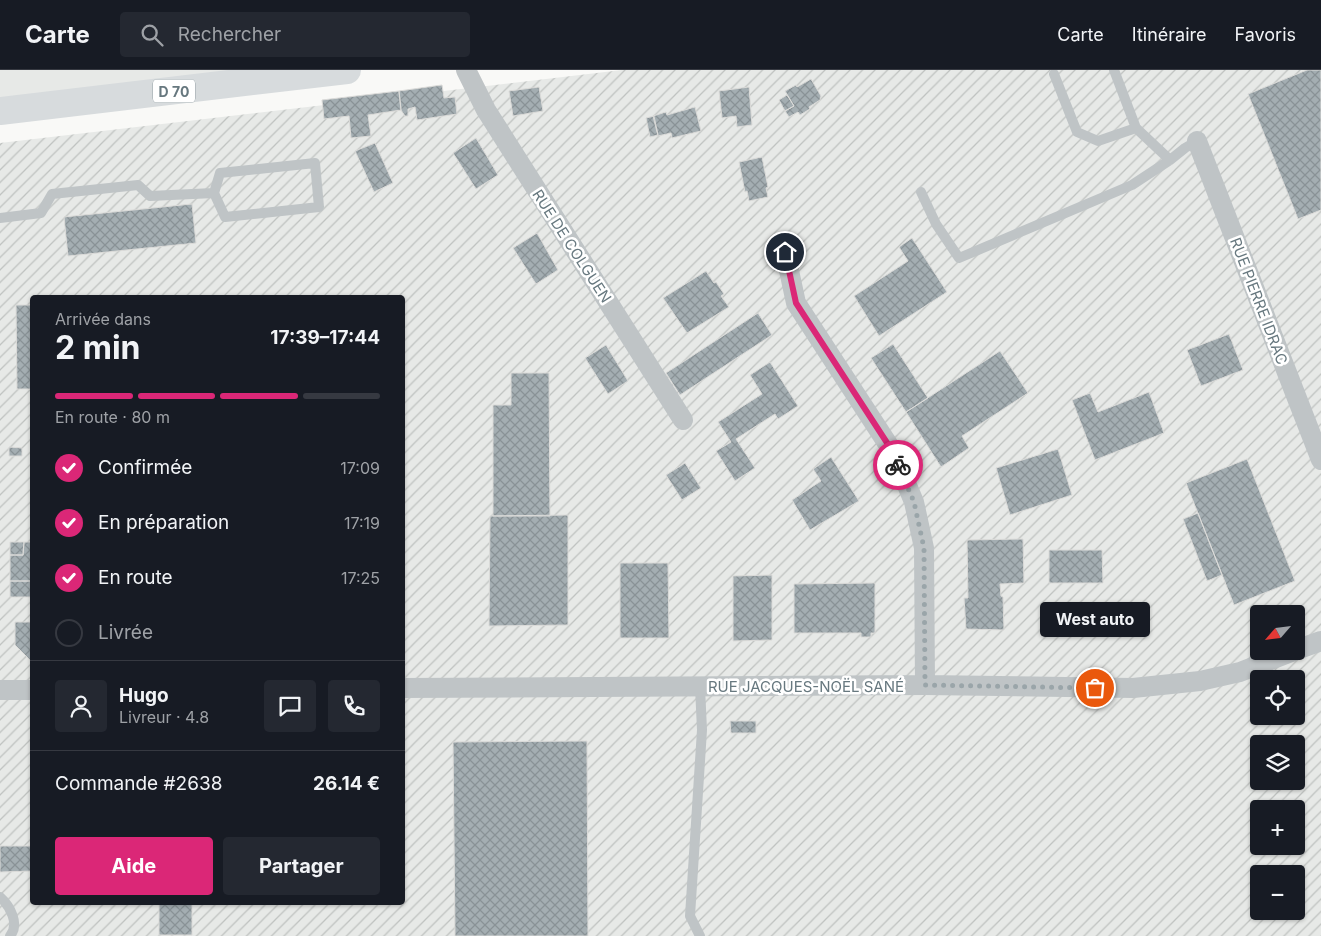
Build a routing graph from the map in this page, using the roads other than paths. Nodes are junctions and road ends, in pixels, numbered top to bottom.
1 (348, 70) edge
2 (466, 70) edge
3 (1114, 70) edge
4 (1054, 74) dead end
5 (0, 111) edge
6 (1136, 128) junction
7 (1197, 141) joint
8 (1170, 160) junction
9 (921, 192) dead end
10 (214, 193) junction
11 (0, 218) edge
12 (785, 252) dead end
13 (683, 420) dead end
14 (1321, 460) edge
15 (1321, 641) edge
16 (1305, 647) edge
17 (1271, 660) edge
18 (925, 685) junction
19 (700, 687) junction
20 (405, 688) edge
21 (0, 690) edge
22 (30, 690) edge
23 (0, 897) edge
24 (10, 936) edge
25 (700, 936) edge

1 - 5 main road, D 70
2 - 13 street, RUE DE COLGUEN
3 - 6 lane
4 - 6 lane
6 - 8 lane
7 - 8 lane
7 - 14 street, RUE PIERRE IDRAC
8 - 9 lane
10 - 10 lane
10 - 11 lane
12 - 18 street
15 - 16 street, RUE JACQUES-NOËL SANÉ
17 - 18 street, RUE JACQUES-NOËL SANÉ
18 - 19 street, RUE JACQUES-NOËL SANÉ
19 - 20 street, RUE JACQUES-NOËL SANÉ
19 - 25 lane
21 - 22 street
23 - 24 lane

